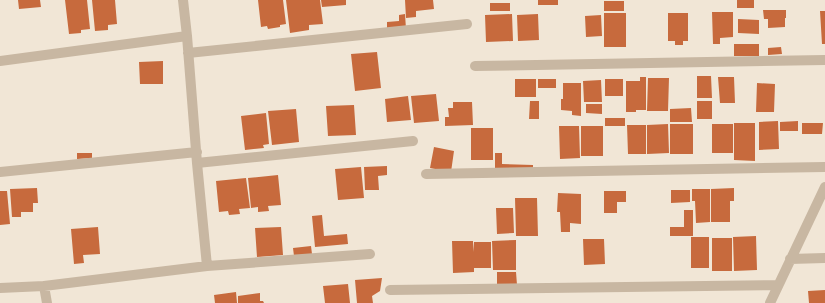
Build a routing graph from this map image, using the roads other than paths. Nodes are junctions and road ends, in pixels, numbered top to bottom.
1 (183, 0) edge
2 (467, 24) dead end
3 (187, 36) junction
4 (188, 53) junction
5 (825, 60) edge
6 (0, 61) edge
7 (475, 66) dead end
8 (413, 141) dead end
9 (197, 152) junction
10 (197, 163) junction
11 (825, 167) edge
12 (0, 172) edge
13 (426, 174) dead end
14 (825, 187) edge
15 (370, 254) dead end
16 (825, 258) edge
17 (790, 259) junction
18 (207, 266) junction
19 (778, 285) junction
20 (44, 286) junction
21 (0, 288) edge
22 (390, 290) dead end
23 (47, 303) edge
24 (770, 303) edge

1 - 3 street
2 - 4 street
3 - 4 street
3 - 6 street
4 - 9 street
5 - 7 street
8 - 10 street
9 - 10 street
9 - 12 street
10 - 18 street
11 - 13 street
14 - 17 street
15 - 18 street
16 - 17 street
17 - 19 street
18 - 20 street
19 - 22 street
19 - 24 street
20 - 21 street
20 - 23 street

